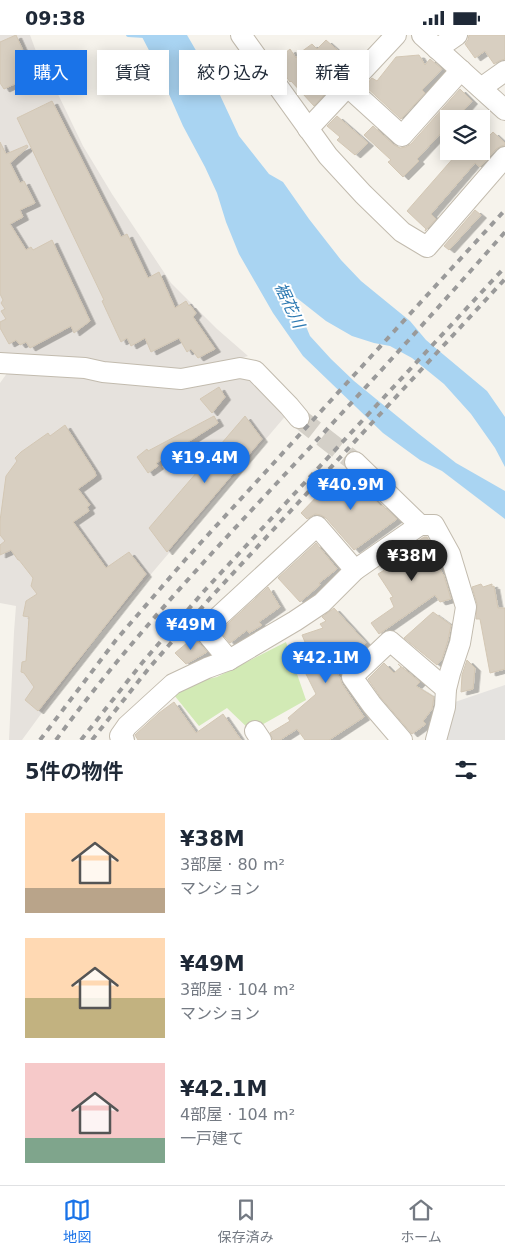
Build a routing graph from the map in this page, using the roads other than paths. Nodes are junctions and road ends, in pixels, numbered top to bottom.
1 (241, 35) edge
2 (396, 35) edge
3 (422, 35) edge
4 (457, 35) edge
5 (437, 49) junction
6 (369, 64) edge
7 (461, 70) junction
8 (505, 71) edge
9 (481, 88) junction
10 (340, 95) edge
11 (357, 95) edge
12 (505, 110) edge
13 (308, 129) junction
14 (505, 157) edge
15 (2, 368) edge
16 (299, 418) tunnel mouth
17 (355, 461) tunnel mouth
18 (420, 525) junction
19 (355, 570) junction
20 (229, 660) junction
21 (446, 689) junction
22 (120, 739) edge
23 (402, 740) edge
24 (436, 740) edge

1 - 13 street
2 - 6 street
3 - 5 street
4 - 5 street
5 - 7 street
7 - 9 street
7 - 11 street
8 - 9 street
9 - 12 street
10 - 13 street
13 - 14 street
15 - 16 street
17 - 18 street
18 - 19 street
18 - 21 street
19 - 20 street
19 - 20 street
20 - 22 street
21 - 23 street
21 - 24 street

